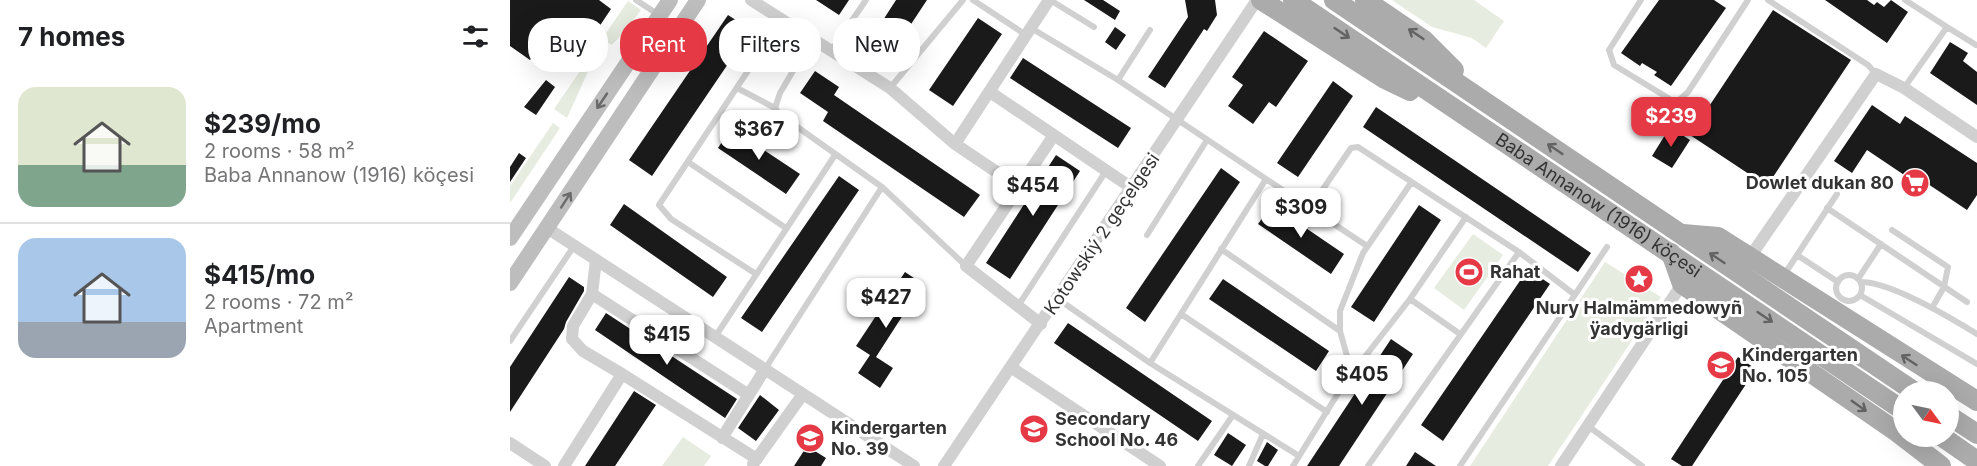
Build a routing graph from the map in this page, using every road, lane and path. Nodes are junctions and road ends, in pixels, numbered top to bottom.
1 (636, 0) edge
2 (670, 0) edge
3 (698, 0) edge
4 (752, 0) edge
5 (866, 0) edge
6 (963, 0) edge
7 (972, 0) edge
8 (1049, 0) edge
9 (1259, 0) edge
10 (1293, 0) edge
11 (1334, 0) edge
12 (1365, 0) edge
13 (1641, 0) edge
14 (1748, 0) edge
15 (1768, 0) edge
16 (1905, 0) edge
17 (1916, 3) edge
18 (659, 15) junction
19 (778, 18) edge
20 (1094, 27) dead end
21 (1947, 27) junction
22 (1150, 30) dead end
23 (1029, 31) junction
24 (821, 45) edge
25 (1977, 45) edge
26 (831, 51) junction
27 (748, 72) edge
28 (792, 72) edge
29 (1876, 74) junction
30 (1118, 80) junction
31 (737, 88) junction
32 (890, 88) junction
33 (1904, 88) junction
34 (990, 92) junction
35 (1488, 104) junction
36 (775, 108) junction
37 (1177, 120) junction
38 (1477, 124) junction
39 (1054, 135) junction
40 (1977, 137) edge
41 (1207, 140) junction
42 (955, 144) junction
43 (835, 155) junction
44 (688, 162) junction
45 (1107, 171) junction
46 (1266, 179) junction
47 (1411, 183) junction
48 (882, 187) junction
49 (1019, 187) junction
50 (1132, 188) junction
51 (1837, 194) dead end
52 (1310, 208) junction
53 (1827, 208) junction
54 (1466, 217) junction
55 (547, 228) junction
56 (786, 228) junction
57 (1892, 230) dead end
58 (1679, 233) junction
59 (1147, 235) dead end
60 (510, 238) edge
61 (1881, 244) junction
62 (574, 245) junction
63 (1367, 246) junction
64 (1607, 248) dead end
65 (1221, 249) junction
66 (1519, 252) junction
67 (1671, 253) junction
68 (1797, 255) junction
69 (1750, 257) junction
70 (596, 260) junction
71 (966, 266) junction
72 (756, 274) junction
73 (1782, 278) junction
74 (1859, 280) junction
75 (1838, 282) junction
76 (510, 284) edge
77 (1682, 284) junction
78 (1944, 287) junction
79 (592, 294) junction
80 (1575, 295) junction
81 (1860, 295) junction
82 (1058, 299) junction
83 (1410, 299) junction
84 (1967, 302) dead end
85 (1018, 306) junction
86 (1932, 308) junction
87 (1181, 314) junction
88 (1041, 324) junction
89 (1340, 332) junction
90 (1460, 334) junction
91 (1977, 334) edge
92 (715, 337) junction
93 (510, 342) edge
94 (1150, 363) junction
95 (1977, 364) edge
96 (1012, 368) junction
97 (765, 369) junction
98 (622, 374) junction
99 (1345, 381) junction
100 (1899, 381) edge
101 (803, 394) junction
102 (749, 395) junction
103 (1977, 402) edge
104 (1893, 404) edge
105 (1327, 412) junction
106 (1233, 415) junction
107 (1959, 422) edge
108 (1587, 426) junction
109 (1263, 434) junction
110 (1977, 434) edge
111 (722, 438) junction
112 (510, 443) edge
113 (1957, 447) edge
114 (1299, 456) junction
115 (1977, 461) edge
116 (754, 463) edge
117 (545, 466) edge
118 (564, 466) edge
119 (914, 466) edge
120 (944, 466) edge
121 (1160, 466) edge
122 (1198, 466) edge
123 (1249, 466) edge
124 (1293, 466) edge
125 (1368, 466) edge
126 (1460, 466) edge
127 (1561, 466) edge
128 (1642, 466) edge
129 (1941, 466) edge

1 - 18 lane
2 - 18 main road
55 -> 3 main road
4 - 19 street
5 - 26 lane
6 - 32 lane
7 - 23 lane
8 - 20 lane
8 - 23 street
9 - 37 street, Kotowskiý 2 geçelgesi
9 - 38 main road
10 -> 38 main road, Baba Annanow (1916) köçesi
11 - 35 main road, Baba Annanow (1916) köçesi
35 -> 12 main road
13 - 14 lane
15 - 29 lane
16 - 17 lane
17 - 21 lane
18 -> 60 main road
21 - 25 lane
21 - 33 lane
22 - 30 lane
23 - 30 lane
23 - 34 street
24 - 26 street
26 - 32 street
27 - 31 lane
28 - 36 lane
29 - 33 street
29 - 69 street
30 - 37 lane
31 - 36 lane
31 - 44 lane
32 - 42 street
33 - 40 street
34 - 39 street
34 - 42 street
58 -> 35 main road, Baba Annanow (1916) köçesi
36 - 43 lane
37 - 41 lane
37 - 50 street, Kotowskiý 2 geçelgesi
38 - 67 main road, Baba Annanow (1916) köçesi
39 - 45 street
39 - 49 street
41 - 46 lane
41 - 59 lane
42 - 49 street
43 - 48 lane
43 - 56 lane
44 - 56 lane
44 - 72 lane
45 - 50 street
45 - 85 lane
46 - 52 lane
46 - 65 lane
47 - 52 lane
47 - 54 lane
47 - 63 lane
48 - 71 lane
48 - 97 lane
49 - 71 street
50 - 82 street, Kotowskiý 2 geçelgesi
51 - 53 lane
52 - 63 lane
53 - 61 lane
53 - 68 lane
54 - 66 lane
54 - 83 lane
55 - 62 street
55 - 76 main road
56 - 72 lane
57 - 78 lane
58 - 69 main road
100 -> 58 main road, Baba Annanow (1916) köçesi
61 - 74 lane
61 - 78 lane
62 - 70 street
62 - 93 lane
63 - 89 lane
64 - 80 lane
65 - 87 lane
65 - 89 lane
66 - 80 lane
66 - 90 lane
67 - 77 main road
67 -> 104 main road, Baba Annanow (1916) köçesi
68 - 73 lane
68 - 75 lane
69 - 73 main road
70 - 79 street
70 - 92 street
71 - 85 street
72 - 92 lane
103 -> 73 main road
74 - 75 lane
74 - 81 lane
74 - 86 lane
75 - 81 lane
77 - 108 street
77 -> 129 main road
78 - 84 lane
78 - 86 lane
79 - 98 street
79 - 102 street
80 - 126 lane
81 - 95 lane
82 - 88 street, Kotowskiý 2 geçelgesi
82 - 94 lane
83 - 90 lane
83 - 99 lane
85 - 88 street
86 - 91 lane
87 - 94 lane
87 - 105 lane
88 - 96 street, Kotowskiý 2 geçelgesi
89 - 99 lane
90 - 125 lane
92 - 97 street
94 - 106 lane
96 - 120 street, Kotowskiý 2 geçelgesi
96 - 121 street
97 - 101 street
97 - 102 street
98 - 111 street
98 - 118 street
99 - 105 lane
101 - 116 street
101 - 119 street
102 - 111 street
105 - 114 lane
106 - 109 lane
106 - 122 lane
107 - 110 main road
108 - 127 street
108 - 128 lane
109 - 114 lane
109 - 123 lane
111 - 116 street
112 - 117 street
113 - 115 main road
114 - 124 lane

